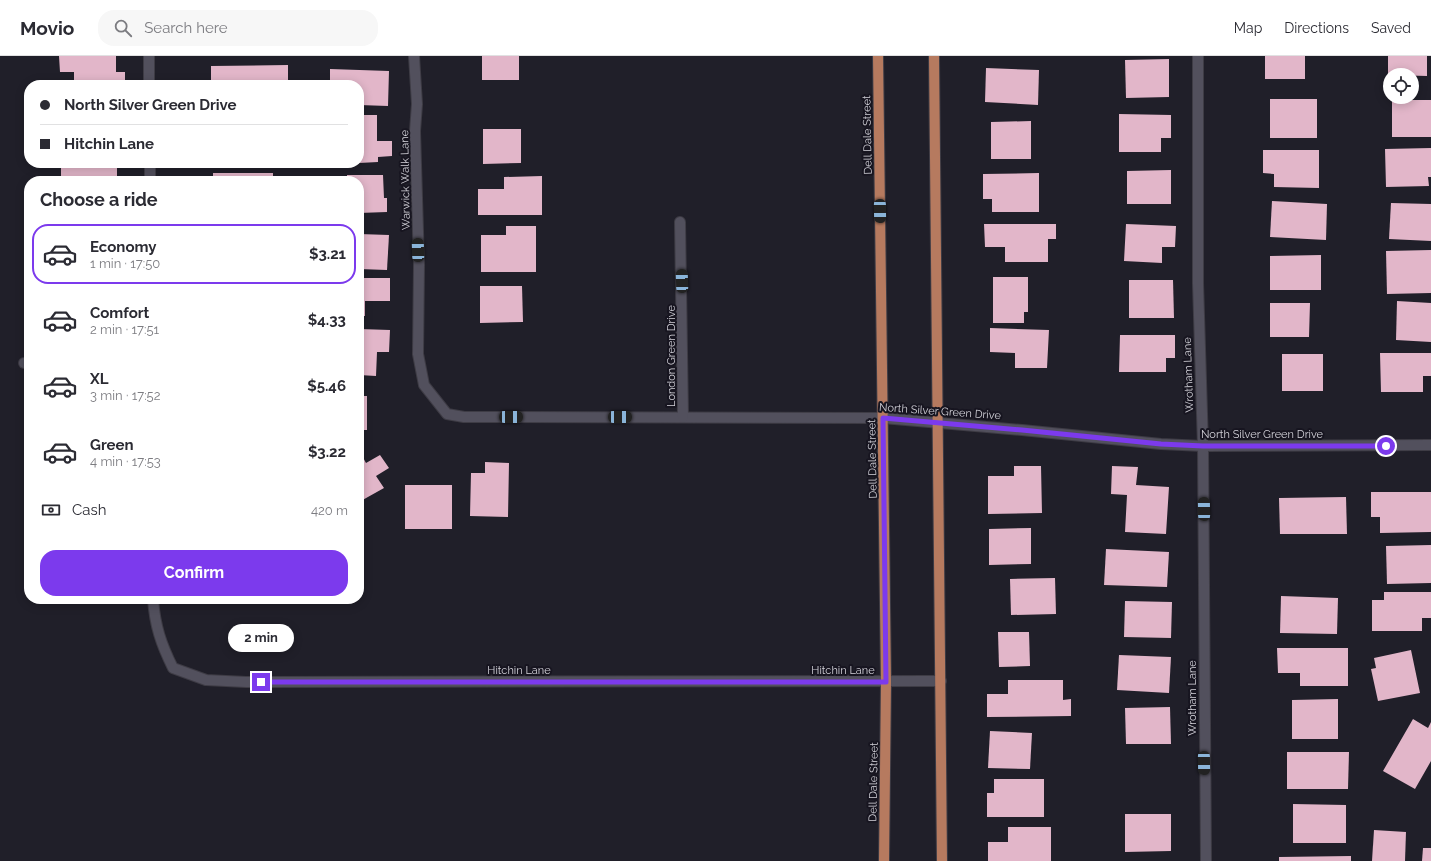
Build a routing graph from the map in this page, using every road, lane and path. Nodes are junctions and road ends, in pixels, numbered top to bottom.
1 (149, 56) edge
2 (414, 56) edge
3 (878, 56) edge
4 (934, 56) edge
5 (1198, 56) edge
6 (149, 80) edge
7 (680, 222) dead end
8 (447, 414) joint
9 (683, 417) junction
10 (883, 418) junction
11 (939, 423) junction
12 (1431, 445) edge
13 (1203, 446) junction
14 (154, 604) edge
15 (941, 681) junction
16 (886, 682) junction
17 (884, 861) edge
18 (942, 861) edge
19 (1206, 861) edge

1 - 6 street
2 - 8 street, Warwick Walk Lane
3 - 10 main road, Dell Dale Street
4 - 11 main road
5 - 13 street, Wrotham Lane
7 - 9 street, London Green Drive
8 - 9 street, North Silver Green Drive
9 - 10 street, North Silver Green Drive
10 - 11 street, North Silver Green Drive
10 - 16 main road, Dell Dale Street
11 - 13 street, North Silver Green Drive
11 - 15 main road
12 - 13 street, North Silver Green Drive
13 - 19 street, Wrotham Lane
14 - 16 street, Hitchin Lane
15 - 16 street, Hitchin Lane
15 - 18 main road
16 - 17 main road, Dell Dale Street

